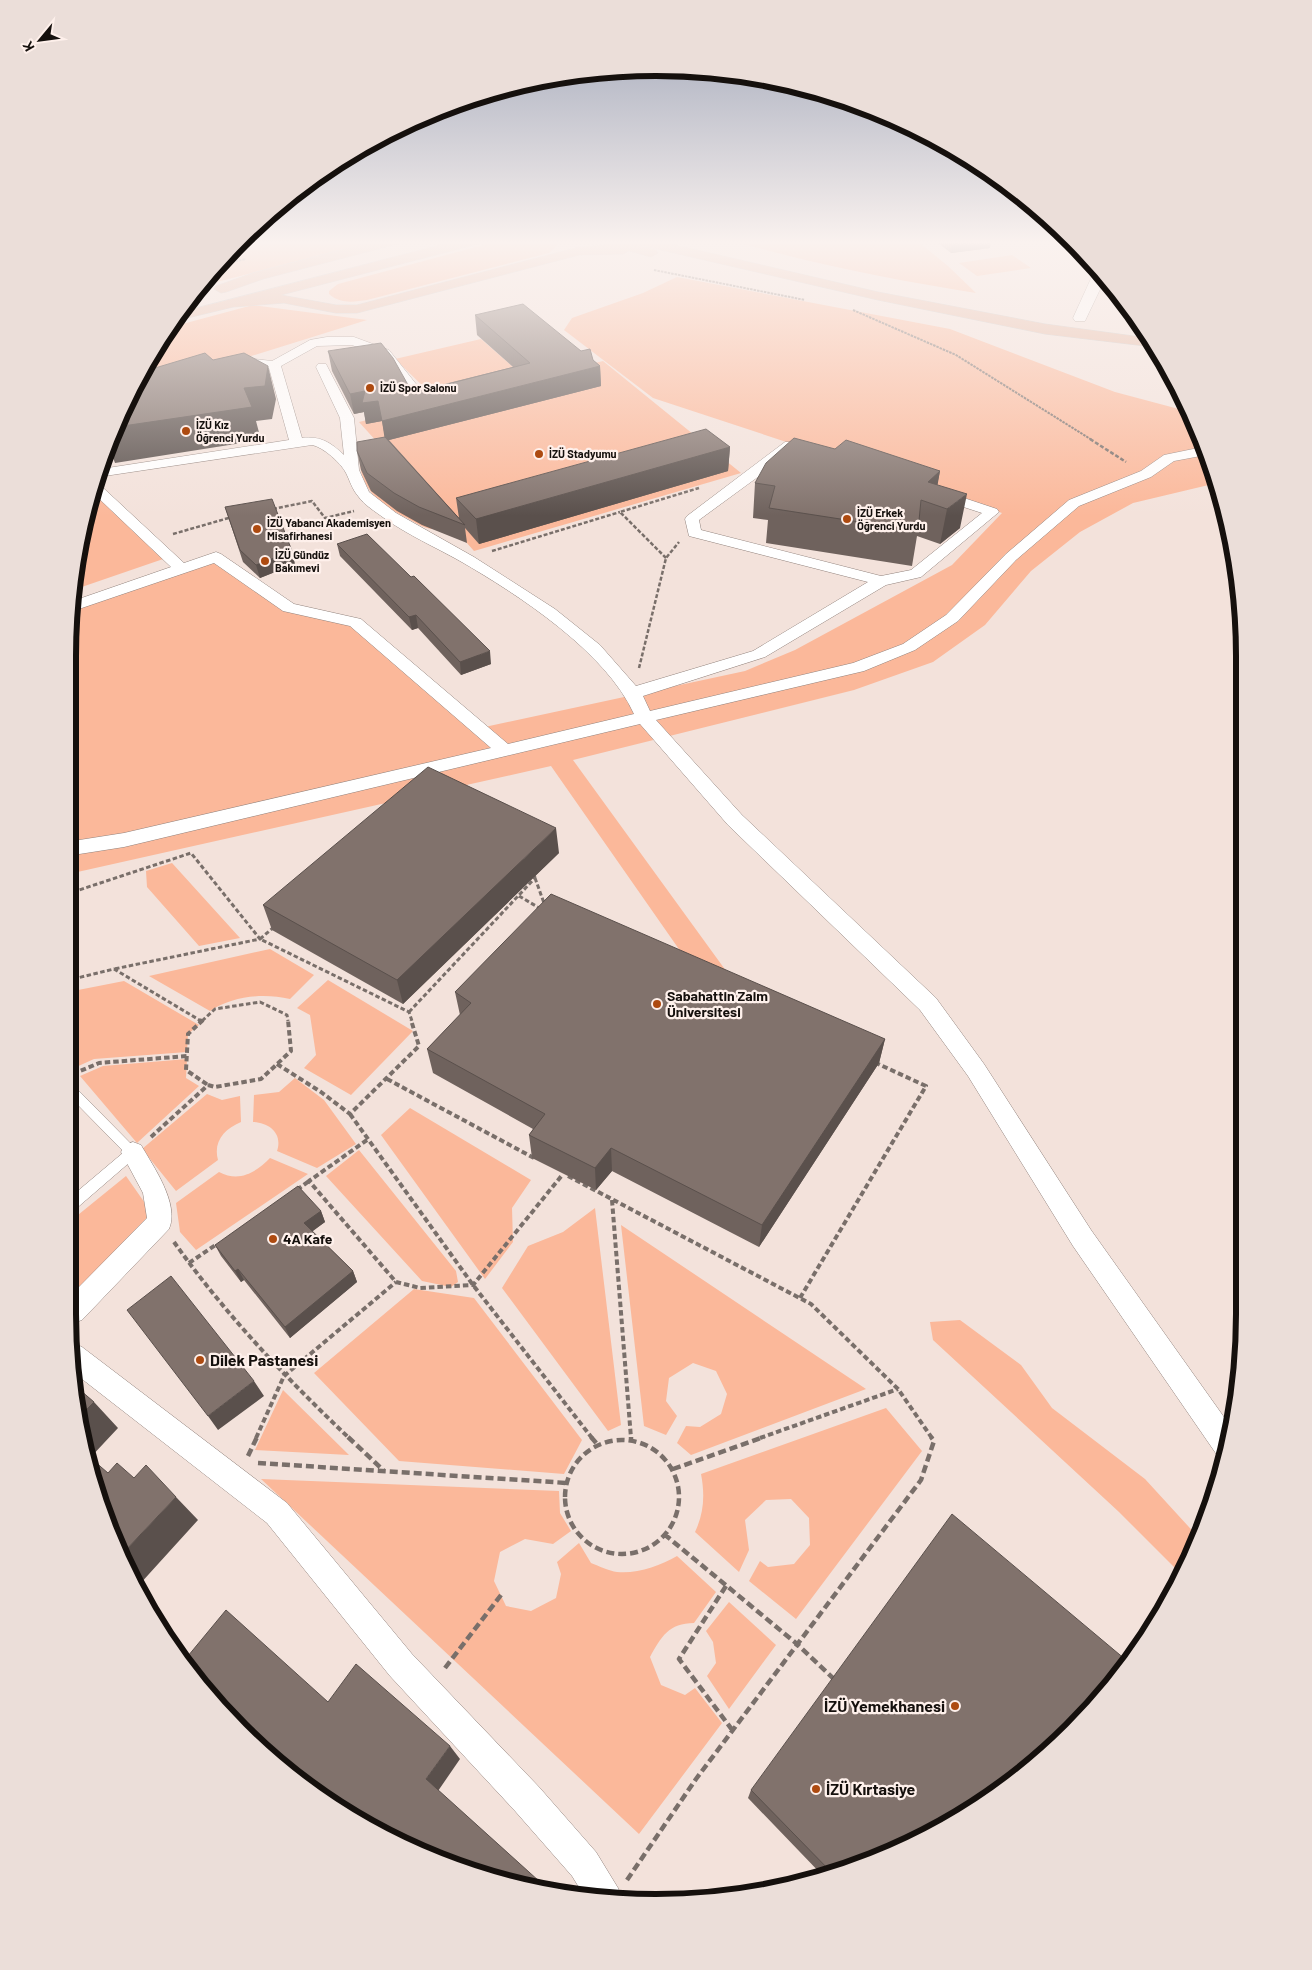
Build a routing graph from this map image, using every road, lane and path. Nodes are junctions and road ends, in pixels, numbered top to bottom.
1 (903, 332) edge
2 (1067, 332) edge
3 (1143, 342) edge
4 (227, 364) edge
5 (274, 365) junction
6 (322, 367) dead end
7 (426, 404) edge
8 (297, 444) junction
9 (808, 451) edge
10 (1198, 451) edge
11 (352, 470) junction
12 (107, 471) edge
13 (1146, 474) junction
14 (738, 484) junction
15 (928, 491) edge
16 (100, 493) edge
17 (375, 506) junction
18 (266, 510) edge
19 (620, 512) junction
20 (238, 516) edge
21 (694, 533) junction
22 (151, 540) junction
23 (487, 553) dead end
24 (666, 558) junction
25 (182, 569) junction
26 (881, 581) junction
27 (78, 604) edge
28 (633, 693) junction
29 (644, 717) junction
30 (504, 750) junction
31 (76, 848) edge
32 (532, 867) edge
33 (535, 878) junction
34 (76, 891) edge
35 (519, 896) junction
36 (275, 926) edge
37 (260, 939) junction
38 (114, 969) junction
39 (76, 978) edge
40 (409, 1012) junction
41 (202, 1022) junction
42 (186, 1056) junction
43 (873, 1062) edge
44 (277, 1064) junction
45 (76, 1073) edge
46 (387, 1079) junction
47 (208, 1085) junction
48 (76, 1096) edge
49 (350, 1114) junction
50 (367, 1140) junction
51 (134, 1152) junction
52 (537, 1160) edge
53 (555, 1169) edge
54 (564, 1174) junction
55 (309, 1181) junction
56 (293, 1192) edge
57 (612, 1199) junction
58 (76, 1201) edge
59 (160, 1221) junction
60 (221, 1242) edge
61 (189, 1263) junction
62 (396, 1282) junction
63 (472, 1285) junction
64 (800, 1298) junction
65 (76, 1308) edge
66 (78, 1360) edge
67 (284, 1376) junction
68 (898, 1389) junction
69 (1222, 1438) edge
70 (631, 1439) junction
71 (597, 1444) junction
72 (208, 1460) junction
73 (255, 1463) dead end
74 (673, 1469) junction
75 (384, 1471) junction
76 (567, 1483) junction
77 (664, 1534) junction
78 (726, 1586) junction
79 (501, 1595) dead end
80 (797, 1644) junction
81 (835, 1680) edge
82 (426, 1693) junction
83 (732, 1730) junction
84 (615, 1892) edge

1 - 13 path
2 - 3 main road
4 - 5 street
5 - 7 street
5 - 8 street
6 - 11 street
8 - 11 street
8 - 12 street
9 - 14 street
10 - 13 street
11 - 17 street
13 - 29 street
14 - 19 path
14 - 21 street
15 - 26 street
16 - 22 street
17 - 18 path
17 - 28 street
19 - 23 path
19 - 24 path
20 - 22 path
21 - 24 path
21 - 26 street
22 - 25 street
24 - 28 path
25 - 27 street
25 - 30 street
26 - 28 street
28 - 29 street
29 - 30 street
29 - 69 street
30 - 31 street
32 - 33 path
33 - 35 path
33 - 35 path
34 - 37 path
35 - 40 path
36 - 37 path
37 - 38 path
37 - 40 path
38 - 39 path
38 - 41 path
40 - 46 path
41 - 42 path
41 - 44 path
42 - 45 path
42 - 47 path
43 - 64 path
44 - 47 path
44 - 49 path
46 - 49 path
46 - 52 path
47 - 51 path
48 - 51 lane
49 - 50 path
50 - 55 path
50 - 63 path
51 - 58 lane
51 - 59 street
53 - 54 path
54 - 57 path
54 - 63 path
55 - 56 path
55 - 62 path
57 - 64 path
57 - 70 path
59 - 61 path
59 - 65 street
60 - 61 path
61 - 67 path
62 - 63 path
62 - 67 path
63 - 71 path
64 - 68 path
66 - 72 street
67 - 72 path
67 - 75 path
68 - 74 path
68 - 80 path
70 - 71 path
70 - 74 path
71 - 76 path
72 - 82 street
73 - 75 path
74 - 77 path
75 - 76 path
76 - 77 path
77 - 78 path
78 - 80 path
78 - 83 path
79 - 82 path
80 - 81 path
80 - 83 path
82 - 84 street
83 - 84 path

